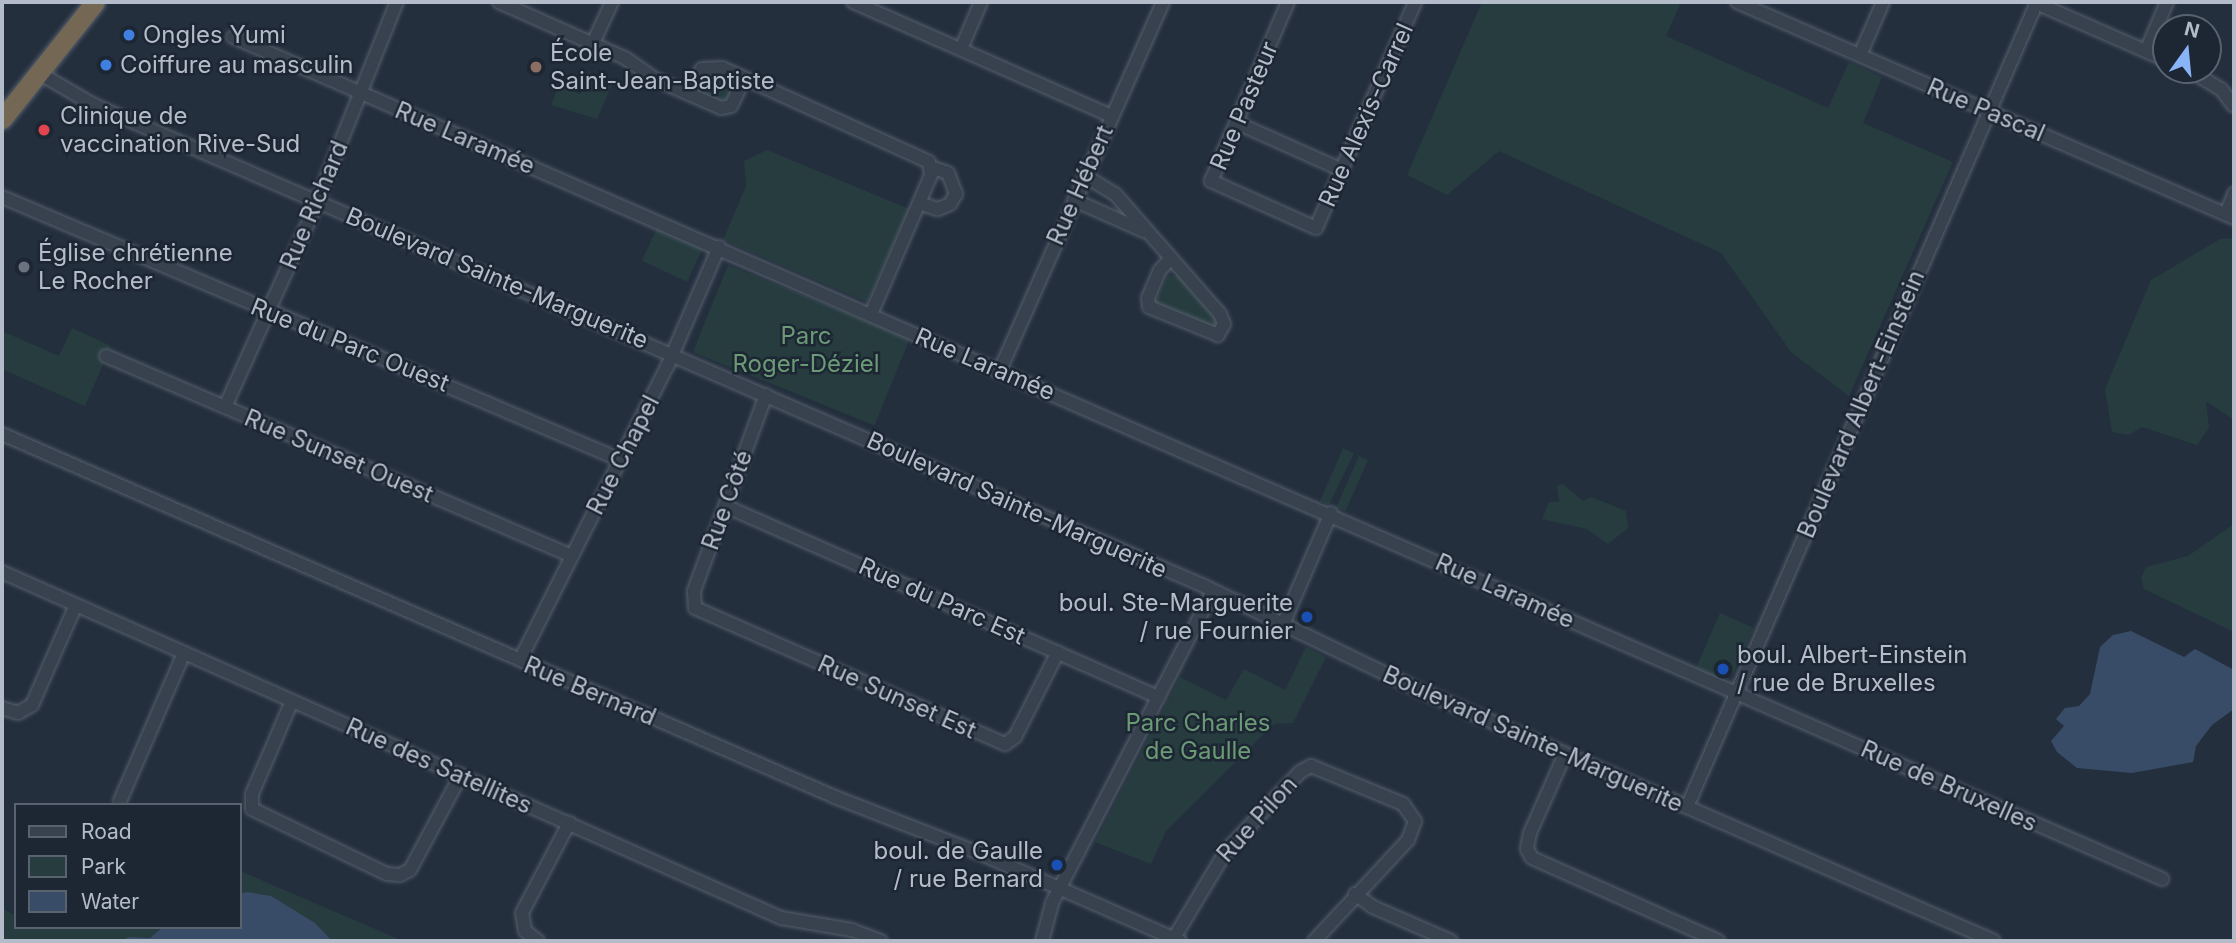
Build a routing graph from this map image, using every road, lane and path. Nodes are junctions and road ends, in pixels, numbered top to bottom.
1 (95, 2) edge
2 (397, 2) edge
3 (499, 2) edge
4 (612, 2) edge
5 (853, 2) edge
6 (981, 2) edge
7 (1163, 2) edge
8 (1288, 2) edge
9 (1415, 2) edge
10 (1737, 2) edge
11 (1883, 2) edge
12 (2036, 2) edge
13 (2167, 2) edge
14 (233, 37) dead end
15 (593, 43) junction
16 (961, 49) junction
17 (2146, 51) junction
18 (2152, 54) edge
19 (1860, 55) junction
20 (39, 73) junction
21 (744, 79) junction
22 (2215, 84) edge
23 (360, 93) junction
24 (689, 94) junction
25 (2234, 106) edge
26 (1989, 111) junction
27 (1111, 116) junction
28 (2, 120) edge
29 (1237, 123) junction
30 (932, 167) junction
31 (1342, 170) junction
32 (1085, 176) junction
33 (2234, 194) edge
34 (2, 197) edge
35 (317, 200) junction
36 (1074, 200) junction
37 (919, 203) junction
38 (2230, 216) edge
39 (1316, 228) joint
40 (1147, 232) junction
41 (719, 247) junction
42 (1171, 258) junction
43 (268, 310) junction
44 (871, 314) junction
45 (673, 354) junction
46 (106, 356) dead end
47 (1000, 370) junction
48 (766, 395) junction
49 (225, 407) junction
50 (2, 435) edge
51 (621, 460) junction
52 (725, 506) junction
53 (1331, 513) junction
54 (572, 556) junction
55 (2, 572) edge
56 (1213, 591) junction
57 (693, 605) joint
58 (76, 606) junction
59 (1283, 624) junction
60 (1058, 652) junction
61 (184, 653) junction
62 (520, 660) junction
63 (1737, 693) junction
64 (1159, 697) junction
65 (292, 701) junction
66 (2, 708) edge
67 (1565, 754) junction
68 (461, 775) junction
69 (120, 801) dead end
70 (1687, 807) junction
71 (569, 823) junction
72 (2162, 879) dead end
73 (1060, 888) junction
74 (1355, 894) junction
75 (1177, 940) edge
76 (538, 941) edge
77 (881, 941) edge
78 (1042, 941) edge
79 (1314, 941) edge
80 (1451, 941) edge
81 (1718, 941) edge
82 (1994, 941) edge

1 - 20 highway
2 - 23 street, Rue Richard
3 - 15 street
4 - 15 street
5 - 16 street
6 - 16 street
7 - 27 street, Rue Hébert
8 - 29 street, Rue Pasteur
9 - 31 street, Rue Alexis-Carrel
10 - 19 street, Rue Pascal
11 - 19 street
12 - 17 street
12 - 26 street, Boulevard Albert-Einstein
13 - 17 street
14 - 23 street, Rue Laramée
15 - 24 street
16 - 27 street
17 - 18 street
19 - 26 street, Rue Pascal
20 - 28 highway
20 - 35 street, Boulevard Sainte-Marguerite
21 - 24 street
21 - 24 street
21 - 30 street
22 - 25 street
23 - 35 street, Rue Richard
23 - 41 street, Rue Laramée
26 - 38 street, Rue Pascal
26 - 63 street, Boulevard Albert-Einstein
27 - 32 street, Rue Hébert
29 - 31 street
29 - 39 street, Rue Pasteur
30 - 37 street
30 - 37 street
31 - 39 street, Rue Alexis-Carrel
32 - 36 street, Rue Hébert
32 - 40 street
33 - 38 street
34 - 43 street, Rue du Parc Ouest
35 - 43 street, Rue Richard
35 - 45 street, Boulevard Sainte-Marguerite
36 - 40 street
36 - 47 street, Rue Hébert
37 - 44 street
40 - 42 street
41 - 44 street, Rue Laramée
41 - 45 street, Rue Chapel
42 - 42 street
43 - 49 street, Rue Richard
43 - 51 street, Rue du Parc Ouest
44 - 47 street, Rue Laramée
45 - 48 street, Boulevard Sainte-Marguerite
45 - 51 street, Rue Chapel
46 - 49 street, Rue Sunset Ouest
47 - 53 street, Rue Laramée
48 - 52 street, Rue Côté
48 - 56 street, Boulevard Sainte-Marguerite
49 - 54 street, Rue Sunset Ouest
50 - 62 street, Rue Bernard
51 - 54 street, Rue Chapel
52 - 57 street, Rue Côté
52 - 60 street, Rue du Parc Est
53 - 59 street
53 - 63 street, Rue Laramée
54 - 62 street, Rue Chapel
55 - 58 street, Rue des Satellites
56 - 59 street, Boulevard Sainte-Marguerite
56 - 64 street
57 - 60 street, Rue Sunset Est
58 - 61 street, Rue des Satellites
58 - 66 street
59 - 67 street, Boulevard Sainte-Marguerite
60 - 64 street, Rue du Parc Est
61 - 65 street, Rue des Satellites
61 - 69 street
62 - 73 street, Rue Bernard
63 - 70 street, Boulevard Albert-Einstein
63 - 72 street, Rue de Bruxelles
64 - 73 street
65 - 68 street, Rue des Satellites
65 - 68 street
67 - 70 street, Boulevard Sainte-Marguerite
67 - 81 street
68 - 71 street, Rue des Satellites
70 - 82 street, Boulevard Sainte-Marguerite
71 - 76 street
71 - 77 street, Rue des Satellites
73 - 75 street, Rue Bernard
73 - 78 street
74 - 75 street, Rue Pilon
74 - 79 street, Rue Pilon
74 - 80 street

